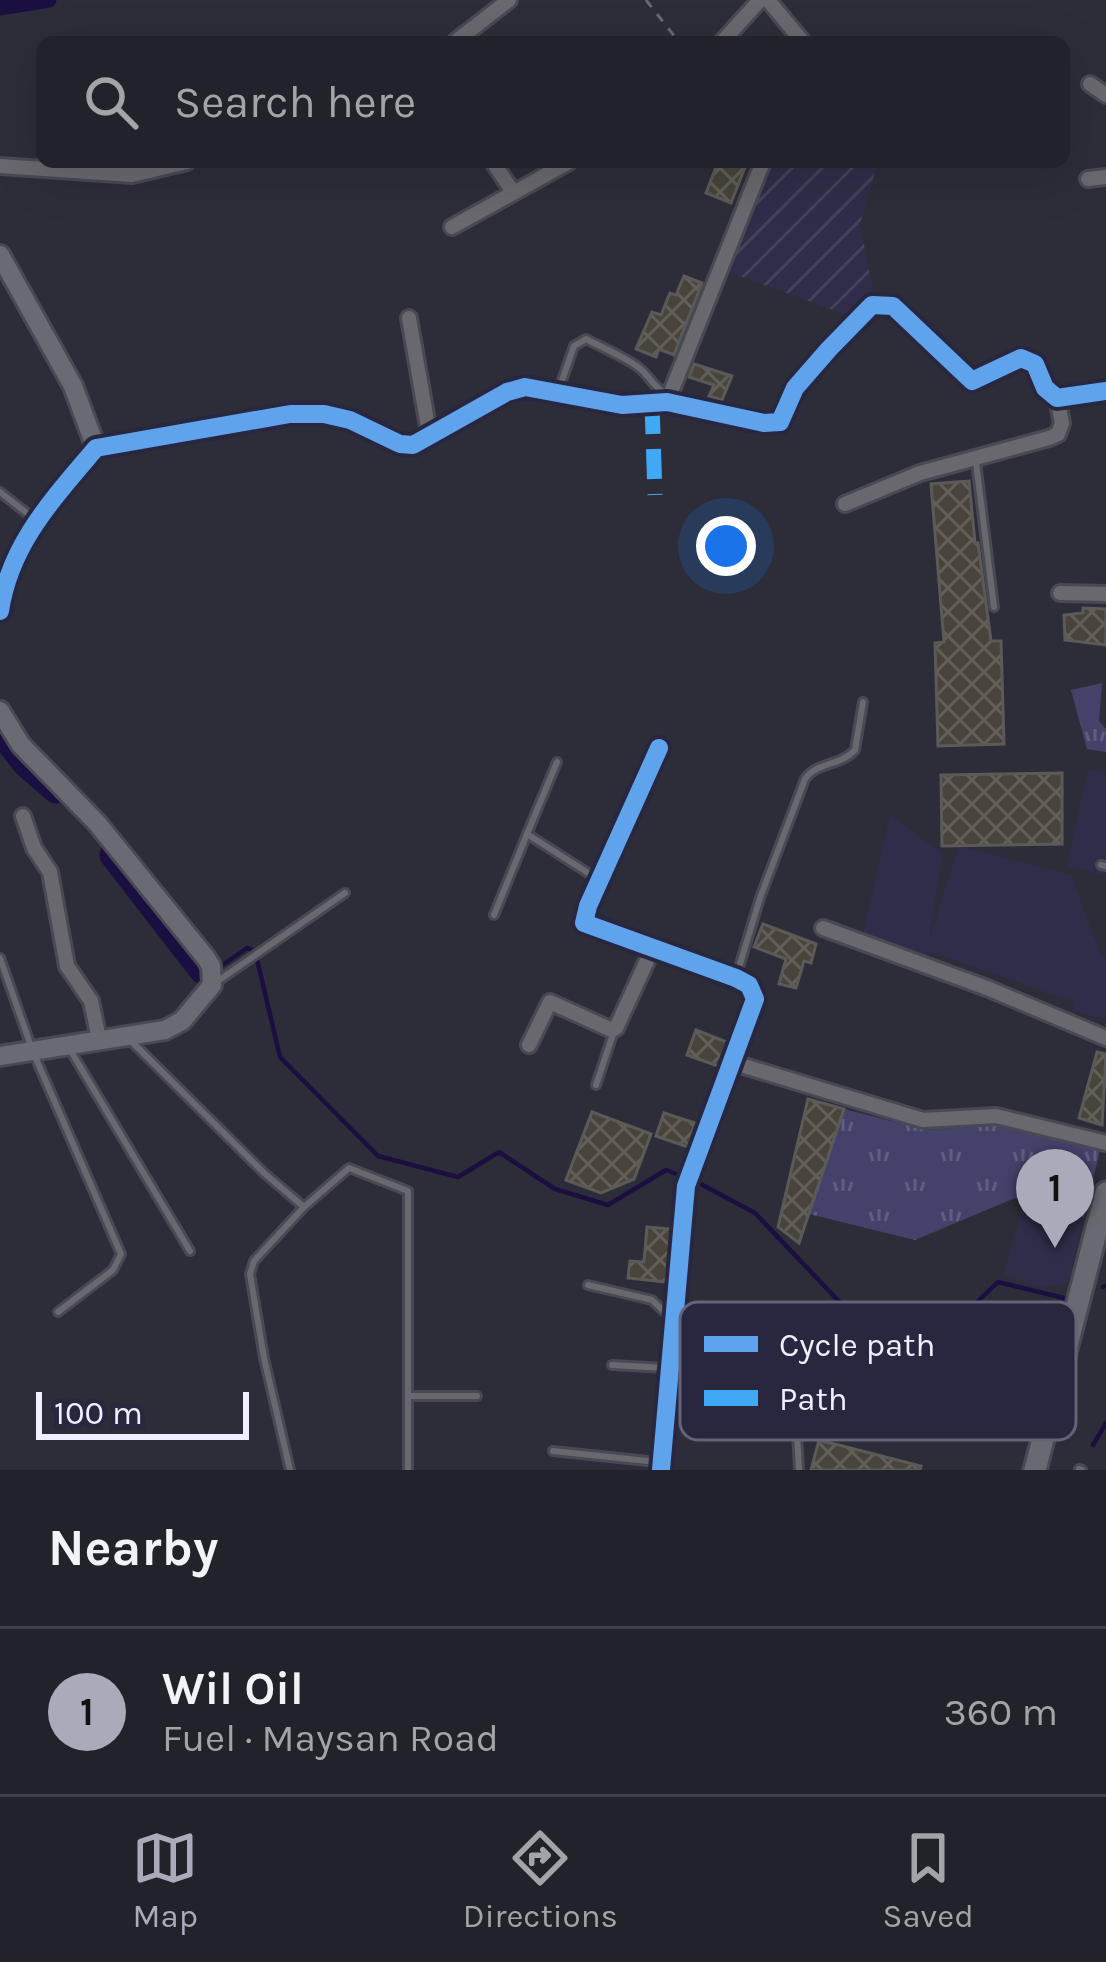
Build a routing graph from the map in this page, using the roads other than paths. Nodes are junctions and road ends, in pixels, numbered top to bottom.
1 (509, 0) edge
2 (764, 0) edge
3 (462, 36) edge
4 (728, 36) edge
5 (797, 36) edge
6 (1090, 84) dead end
7 (1106, 95) edge
8 (0, 166) edge
9 (161, 168) edge
10 (498, 168) edge
11 (558, 168) edge
12 (761, 168) edge
13 (1106, 176) edge
14 (1088, 179) dead end
15 (513, 192) junction
16 (452, 227) dead end
17 (3, 266) edge
18 (409, 318) dead end
19 (1106, 391) edge
20 (558, 392) junction
21 (1058, 398) junction
22 (668, 399) junction
23 (430, 438) junction
24 (96, 448) junction
25 (976, 457) junction
26 (0, 491) edge
27 (845, 504) dead end
28 (35, 520) junction
29 (1060, 593) dead end
30 (1106, 594) edge
31 (0, 605) edge
32 (994, 607) dead end
33 (862, 702) dead end
34 (0, 711) edge
35 (659, 748) dead end
36 (557, 762) dead end
37 (23, 816) dead end
38 (527, 834) junction
39 (601, 881) junction
40 (345, 893) dead end
41 (494, 915) dead end
42 (823, 928) dead end
43 (652, 950) junction
44 (0, 958) edge
45 (736, 978) junction
46 (212, 985) junction
47 (612, 1030) junction
48 (126, 1035) junction
49 (1106, 1038) edge
50 (99, 1039) junction
51 (68, 1045) junction
52 (529, 1045) dead end
53 (33, 1052) junction
54 (0, 1056) edge
55 (731, 1062) junction
56 (596, 1085) dead end
57 (1106, 1143) edge
58 (1106, 1193) edge
59 (304, 1207) junction
60 (190, 1251) dead end
61 (588, 1285) dead end
62 (1076, 1310) edge
63 (58, 1312) dead end
64 (675, 1321) junction
65 (612, 1365) dead end
66 (669, 1369) junction
67 (408, 1396) junction
68 (477, 1396) dead end
69 (798, 1440) edge
70 (1043, 1440) edge
71 (553, 1450) dead end
72 (661, 1466) edge
73 (290, 1470) edge
74 (408, 1470) edge
75 (800, 1470) edge
76 (1035, 1470) edge

1 - 3 street
2 - 4 street
2 - 5 street
6 - 7 street
8 - 9 street
10 - 15 street
11 - 15 street
12 - 22 street
13 - 14 street
15 - 16 street
17 - 24 street
18 - 23 street
19 - 21 street
20 - 22 street
20 - 22 lane
20 - 23 street
21 - 22 street
21 - 25 street
23 - 24 street
24 - 28 street
25 - 27 street
25 - 32 lane
26 - 28 lane
28 - 31 street
29 - 30 street
33 - 45 lane
34 - 46 street
35 - 39 street
36 - 38 lane
37 - 50 street
38 - 39 lane
38 - 41 lane
39 - 43 street
40 - 46 lane
42 - 49 street
43 - 45 street
43 - 47 street
44 - 53 lane
45 - 55 street
46 - 48 street
47 - 52 street
47 - 56 lane
48 - 50 street
48 - 59 lane
50 - 51 street
51 - 53 street
51 - 60 lane
53 - 54 street
53 - 63 lane
55 - 57 street
55 - 64 street
58 - 62 main road
59 - 67 lane
59 - 73 lane
61 - 64 lane
64 - 66 street
65 - 66 lane
66 - 72 street
67 - 68 lane
67 - 74 lane
69 - 75 lane
70 - 76 main road
71 - 72 lane

